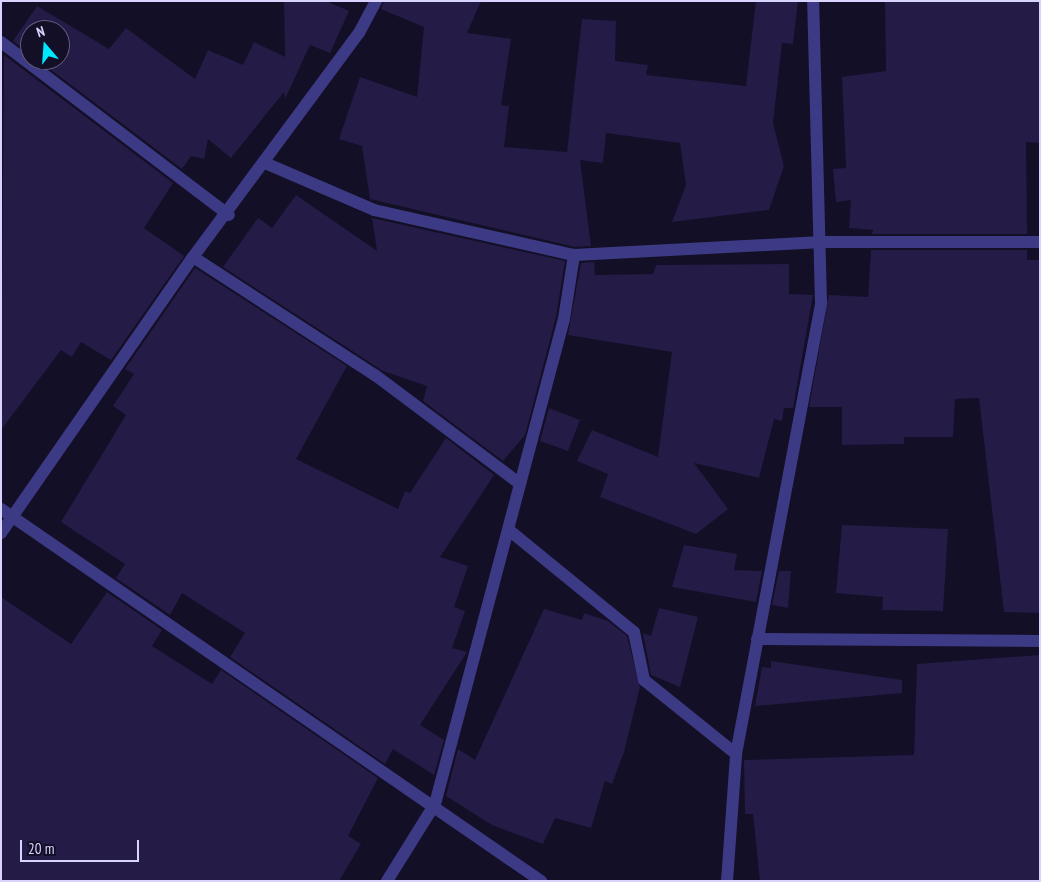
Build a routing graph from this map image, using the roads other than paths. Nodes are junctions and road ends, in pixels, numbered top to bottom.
1 (376, 1) edge
2 (813, 1) edge
3 (1, 42) edge
4 (265, 163) junction
5 (229, 215) junction
6 (822, 242) junction
7 (1040, 242) edge
8 (574, 255) junction
9 (194, 257) junction
10 (520, 484) junction
11 (1, 509) edge
12 (13, 518) junction
13 (510, 531) junction
14 (1, 533) edge
15 (757, 639) junction
16 (1040, 641) edge
17 (736, 754) junction
18 (435, 804) junction
19 (388, 881) edge
20 (541, 881) edge
21 (727, 881) edge

1 - 4 street
2 - 6 street
3 - 5 street
4 - 5 street
4 - 8 street
5 - 9 street
6 - 7 street
6 - 8 street
6 - 15 street
8 - 10 street
9 - 10 street
9 - 12 street
10 - 13 street
11 - 12 street
12 - 14 street
12 - 18 street
13 - 17 street
13 - 18 street
15 - 16 street
15 - 17 street
17 - 21 street
18 - 19 street
18 - 20 street

